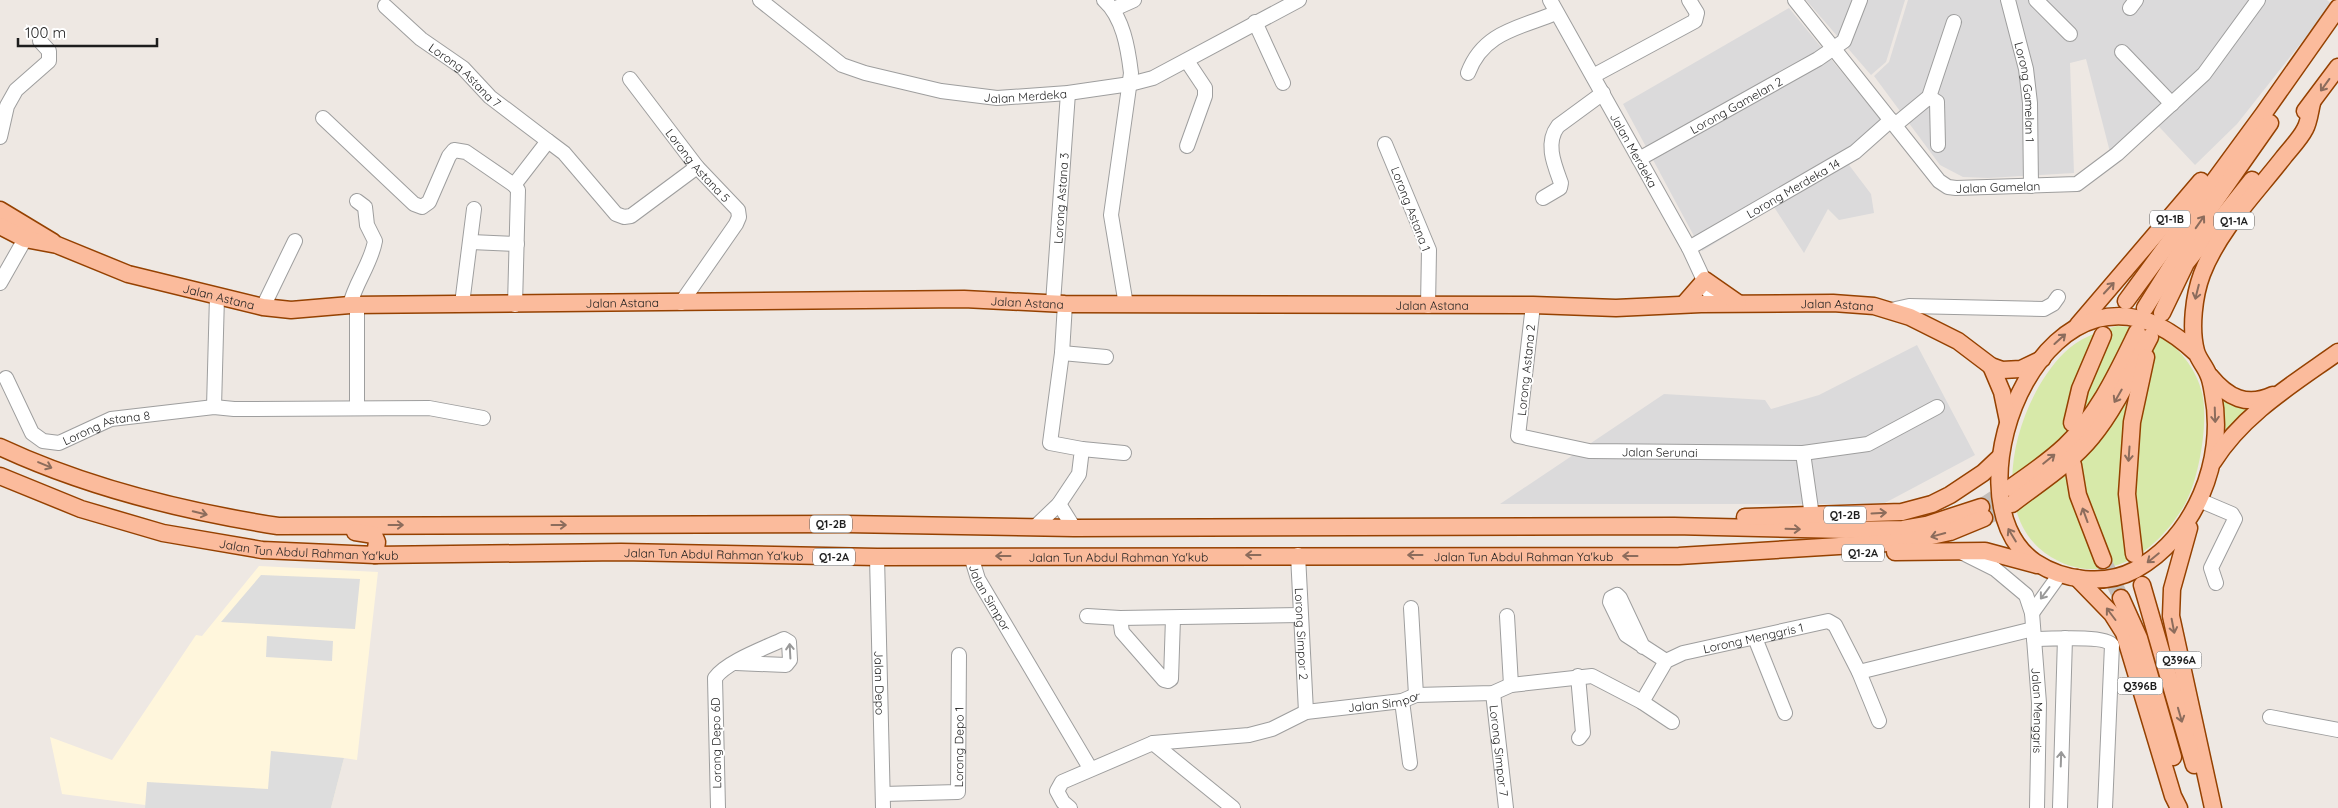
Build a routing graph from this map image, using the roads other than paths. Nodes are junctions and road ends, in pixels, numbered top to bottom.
1 (760, 0) edge
2 (1134, 0) edge
3 (1298, 0) edge
4 (1550, 0) edge
5 (1689, 0) edge
6 (1794, 0) edge
7 (1860, 0) edge
8 (2008, 0) edge
9 (2036, 0) edge
10 (2258, 0) edge
11 (1109, 4) edge
12 (385, 6) dead end
13 (2338, 8) edge
14 (1556, 13) junction
15 (1255, 22) junction
16 (1954, 22) dead end
17 (2338, 27) edge
18 (2070, 34) dead end
19 (40, 41) dead end
20 (1833, 48) junction
21 (2122, 52) dead end
22 (1187, 61) junction
23 (2338, 67) edge
24 (1468, 73) dead end
25 (1593, 76) junction
26 (630, 80) dead end
27 (1283, 83) dead end
28 (1130, 84) junction
29 (1068, 93) junction
30 (1603, 93) junction
31 (1929, 97) junction
32 (2312, 103) junction
33 (2172, 104) junction
34 (2264, 113) junction
35 (323, 118) dead end
36 (1893, 123) junction
37 (0, 137) edge
38 (548, 141) junction
39 (1385, 144) dead end
40 (1938, 145) dead end
41 (1187, 146) dead end
42 (1639, 159) junction
43 (697, 167) junction
44 (514, 185) junction
45 (2031, 186) junction
46 (1544, 198) dead end
47 (357, 201) dead end
48 (474, 209) dead end
49 (0, 210) edge
50 (0, 226) edge
51 (25, 239) junction
52 (295, 241) dead end
53 (471, 242) junction
54 (517, 244) junction
55 (57, 245) junction
56 (1689, 248) junction
57 (1705, 280) junction
58 (0, 283) edge
59 (217, 296) junction
60 (2058, 297) dead end
61 (2126, 301) dead end
62 (681, 303) junction
63 (462, 304) junction
64 (1059, 304) junction
65 (1684, 304) junction
66 (1715, 304) junction
67 (1738, 304) junction
68 (353, 305) junction
69 (516, 305) junction
70 (1126, 305) junction
71 (1533, 305) junction
72 (1428, 306) junction
73 (263, 307) junction
74 (2145, 308) dead end
75 (1891, 310) junction
76 (2162, 313) dead end
77 (2078, 325) junction
78 (2103, 334) dead end
79 (2338, 352) edge
80 (1062, 353) junction
81 (2196, 353) junction
82 (1106, 358) dead end
83 (2042, 359) junction
84 (1991, 366) junction
85 (2208, 374) junction
86 (6, 378) dead end
87 (2287, 389) junction
88 (214, 407) junction
89 (357, 407) junction
90 (1937, 407) dead end
91 (483, 418) dead end
92 (2072, 424) dead end
93 (2008, 425) junction
94 (1518, 436) joint
95 (0, 447) edge
96 (1082, 449) junction
97 (1124, 453) dead end
98 (1803, 453) junction
99 (2000, 457) junction
100 (2073, 465) dead end
101 (2211, 466) junction
102 (0, 476) edge
103 (2011, 496) tunnel mouth
104 (1059, 504) junction
105 (2197, 506) junction
106 (1812, 516) junction
107 (278, 526) junction
108 (1674, 526) junction
109 (1035, 527) junction
110 (1074, 528) junction
111 (1956, 550) junction
112 (2134, 554) dead end
113 (375, 555) junction
114 (1298, 555) junction
115 (971, 556) junction
116 (1679, 556) junction
117 (877, 557) junction
118 (2103, 560) tunnel mouth
119 (2052, 571) junction
120 (2077, 578) junction
121 (2216, 583) dead end
122 (2142, 585) dead end
123 (2122, 598) tunnel mouth
124 (1411, 608) dead end
125 (2032, 613) junction
126 (1300, 615) junction
127 (1086, 616) dead end
128 (1507, 616) dead end
129 (1120, 618) junction
130 (1173, 618) junction
131 (2033, 634) junction
132 (1755, 638) junction
133 (2065, 638) junction
134 (1643, 647) dead end
135 (959, 655) dead end
136 (1666, 660) junction
137 (736, 662) dead end
138 (1859, 672) junction
139 (1578, 676) junction
140 (1511, 685) junction
141 (1493, 693) junction
142 (1416, 695) junction
143 (1402, 701) junction
144 (1642, 702) junction
145 (1306, 712) junction
146 (1785, 713) dead end
147 (2270, 716) dead end
148 (1879, 721) dead end
149 (1672, 722) dead end
150 (2338, 730) edge
151 (1579, 738) dead end
152 (1153, 743) junction
153 (1410, 763) dead end
154 (1090, 768) junction
155 (882, 794) junction
156 (718, 808) edge
157 (883, 808) edge
158 (1070, 808) edge
159 (1234, 808) edge
160 (1506, 808) edge
161 (2037, 808) edge
162 (2060, 808) edge
163 (2105, 808) edge
164 (2179, 808) edge
165 (2186, 808) edge
166 (2207, 808) edge
167 (2213, 808) edge

1 - 29 street, Jalan Merdeka
2 - 11 street
3 - 15 street, Jalan Merdeka
4 - 14 street, Jalan Merdeka
5 - 25 street
6 - 20 street, Jalan Gamelan
7 - 20 street, Lorong Gamelan 2
8 - 45 street, Lorong Gamelan 1
9 - 18 street
10 - 33 street, Jalan Gamelan
11 - 28 street
12 - 38 street, Lorong Astana 7
13 - 34 main road, Q1-1B
14 - 24 street
14 - 25 street, Jalan Merdeka
15 - 22 street, Jalan Merdeka
15 - 27 street
16 - 31 street
74 -> 17 main road
19 - 37 street
20 - 36 street, Jalan Gamelan
20 - 42 street, Lorong Gamelan 2
21 - 33 street
22 - 28 street, Jalan Merdeka
22 - 41 street
23 -> 32 main road, Q1-1A
25 - 30 street, Jalan Merdeka
26 - 43 street, Lorong Astana 5
28 - 29 street, Jalan Merdeka
28 - 70 street
29 - 64 street, Lorong Astana 3
30 - 42 street, Jalan Merdeka
30 - 46 street
31 - 36 street, Lorong Merdeka 14
31 - 40 street
32 - 76 main road
32 -> 81 main road, Q1-1A
33 - 45 street, Jalan Gamelan
34 - 61 main road
77 -> 34 main road, Q1-1B
35 - 44 street
36 - 45 street, Jalan Gamelan
36 - 56 street, Lorong Merdeka 14
38 - 43 street, Lorong Astana 7
38 - 44 street
39 - 72 street, Lorong Astana 1
42 - 56 street, Jalan Merdeka
43 - 62 street, Lorong Astana 5
44 - 54 street
47 - 68 street
48 - 53 street
49 - 55 main road, Jalan Astana
50 - 51 main road, Jalan Astana
51 - 55 main road, Jalan Astana
51 - 58 street
52 - 73 street
53 - 54 street
53 - 63 street
54 - 69 street
55 - 59 main road, Jalan Astana
56 - 57 street, Jalan Merdeka
57 - 65 main road
57 - 66 street, Jalan Merdeka
57 - 67 main road
59 - 73 main road, Jalan Astana
59 - 88 street
60 - 75 street
62 - 64 main road, Jalan Astana
62 - 69 main road, Jalan Astana
63 - 68 main road, Jalan Astana
63 - 69 main road, Jalan Astana
64 - 70 main road, Jalan Astana
64 - 80 street, Lorong Astana 3
65 - 66 main road, Jalan Astana
65 - 71 main road, Jalan Astana
66 - 67 main road, Jalan Astana
67 - 75 main road, Jalan Astana
68 - 73 main road, Jalan Astana
68 - 89 street
70 - 72 main road, Jalan Astana
71 - 72 main road, Jalan Astana
71 - 94 street, Lorong Astana 2
75 - 84 main road, Jalan Astana
77 - 81 main road
83 -> 77 main road
78 - 92 main road
79 - 87 main road
80 - 82 street
80 - 96 street, Lorong Astana 3
81 - 85 main road
83 - 84 main road
83 - 93 main road
84 - 93 main road
85 - 87 main road
85 -> 101 main road
86 - 88 street, Lorong Astana 8
87 - 101 main road
88 - 89 street, Lorong Astana 8
89 - 91 street, Lorong Astana 8
90 - 98 street, Jalan Serunai
93 - 99 main road
94 - 98 street, Jalan Serunai
95 -> 107 main road, Jalan Tun Abdul Rahman Ya'kub / Q1-2B
96 - 97 street
96 - 104 street
98 - 106 street
106 -> 99 main road, Q1-2B
119 -> 99 main road
118 -> 100 main road
101 - 105 main road
102 - 113 main road, Jalan Tun Abdul Rahman Ya'kub / Q1-2A
103 -> 112 main road
104 - 109 street
104 - 110 street
105 -> 120 main road
105 - 121 street
105 -> 167 main road, Q396A
106 - 108 main road, Q1-2B
107 -> 109 main road, Jalan Tun Abdul Rahman Ya'kub / Q1-2B
107 - 113 main road
108 - 110 main road, Jalan Tun Abdul Rahman Ya'kub / Q1-2B
108 -> 116 main road, Jalan Tun Abdul Rahman Ya'kub
109 - 110 main road, Jalan Tun Abdul Rahman Ya'kub / Q1-2B
111 - 116 main road, Q1-2A
111 - 119 main road, Q1-2A
111 - 125 street, Jalan Menggris
113 - 117 main road, Jalan Tun Abdul Rahman Ya'kub / Q1-2A
114 -> 115 main road, Jalan Tun Abdul Rahman Ya'kub / Q1-2A
116 -> 114 main road, Jalan Tun Abdul Rahman Ya'kub / Q1-2A
114 - 126 street, Lorong Simpor 2
115 - 117 main road, Jalan Tun Abdul Rahman Ya'kub / Q1-2A
115 - 154 street, Jalan Simpor
117 - 155 street, Jalan Depo
119 - 120 main road
119 -> 125 street
164 -> 120 main road, Q396B
122 -> 166 main road
123 - 165 main road
124 - 142 street
125 - 131 street, Jalan Menggris
126 - 130 street
126 - 145 street, Lorong Simpor 2
127 - 129 street
128 - 140 street
129 - 130 street
129 - 130 street
131 - 133 street
131 - 138 street
131 - 161 street, Jalan Menggris
132 - 136 street, Lorong Menggris 1
132 - 138 street, Lorong Menggris 1
132 - 146 street
162 -> 133 street
133 - 163 street
134 - 136 street
135 - 155 street, Lorong Depo 1
136 - 144 street
137 - 156 street, Lorong Depo 6D
138 - 148 street, Lorong Menggris 1
139 - 140 street, Jalan Simpor
139 - 144 street, Jalan Simpor
139 - 151 street
140 - 141 street, Jalan Simpor
141 - 142 street, Jalan Simpor
141 - 160 street, Lorong Simpor 7
142 - 143 street, Jalan Simpor
143 - 145 street, Jalan Simpor
143 - 153 street
144 - 149 street, Jalan Simpor
145 - 152 street, Jalan Simpor
147 - 150 street
152 - 154 street, Jalan Simpor
152 - 159 street
154 - 158 street, Jalan Simpor
155 - 157 street, Jalan Depo

